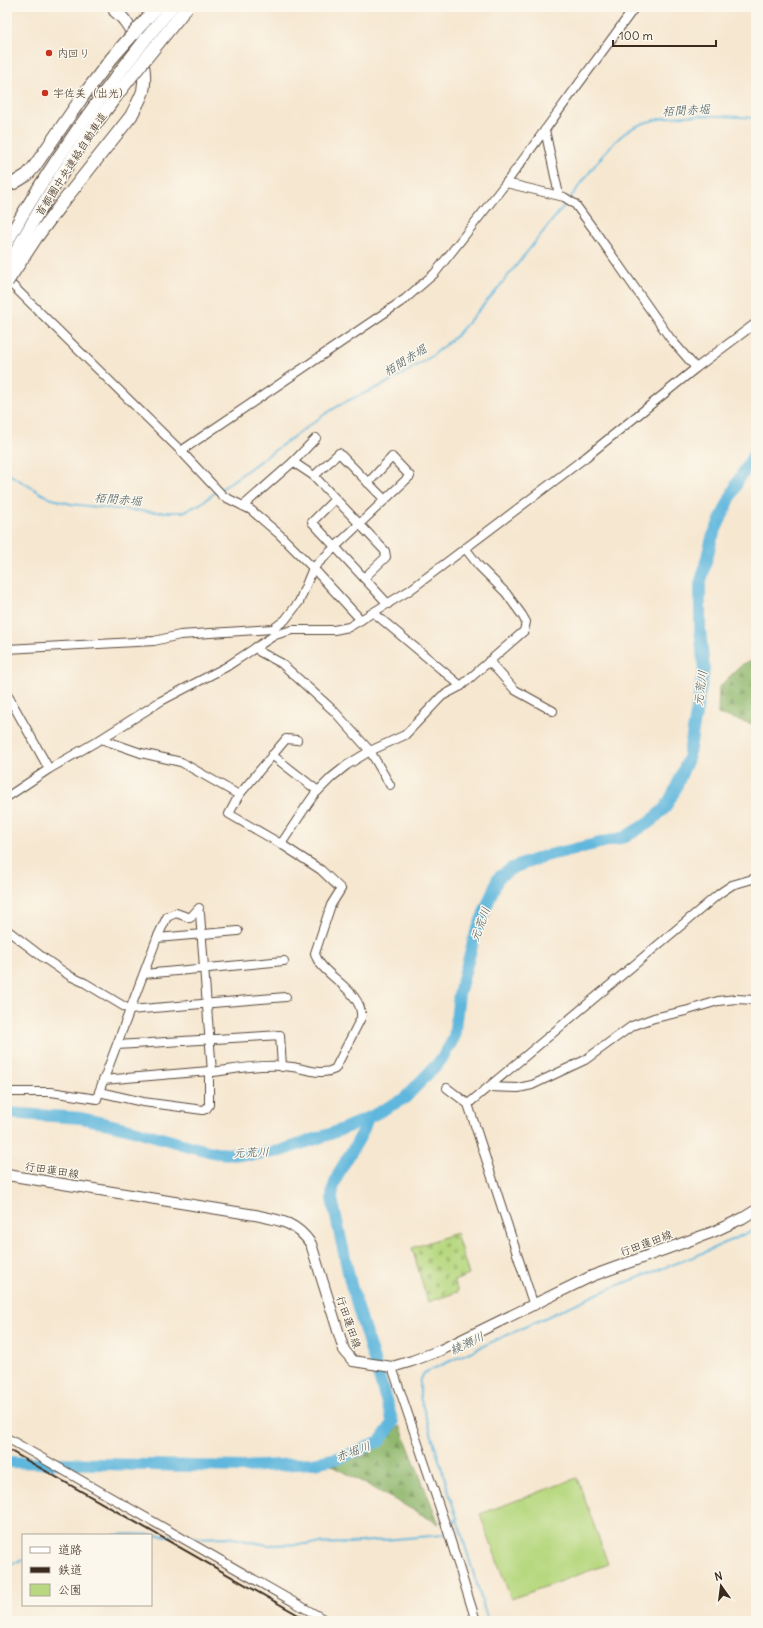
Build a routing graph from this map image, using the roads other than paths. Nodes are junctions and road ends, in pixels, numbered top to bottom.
1 (156, 7) edge
2 (172, 7) edge
3 (187, 7) edge
4 (635, 7) edge
5 (115, 11) dead end
6 (545, 130) junction
7 (14, 183) dead end
8 (506, 183) junction
9 (561, 196) junction
10 (7, 242) edge
11 (7, 268) edge
12 (7, 281) edge
13 (756, 323) edge
14 (696, 368) junction
15 (316, 438) dead end
16 (181, 452) junction
17 (293, 462) junction
18 (314, 476) junction
19 (368, 482) junction
20 (335, 499) junction
21 (385, 500) junction
22 (243, 506) junction
23 (358, 523) junction
24 (336, 548) junction
25 (465, 548) junction
26 (313, 568) junction
27 (364, 578) junction
28 (388, 604) junction
29 (374, 613) junction
30 (361, 620) junction
31 (274, 632) junction
32 (256, 647) junction
33 (7, 650) edge
34 (489, 661) junction
35 (461, 686) junction
36 (7, 694) edge
37 (552, 711) dead end
38 (101, 739) junction
39 (297, 740) dead end
40 (370, 751) junction
41 (272, 755) junction
42 (49, 769) junction
43 (390, 785) dead end
44 (318, 791) junction
45 (239, 795) junction
46 (7, 797) edge
47 (281, 844) junction
48 (756, 878) edge
49 (7, 930) edge
50 (238, 931) dead end
51 (201, 935) junction
52 (157, 938) junction
53 (284, 961) dead end
54 (204, 968) junction
55 (144, 974) junction
56 (286, 997) dead end
57 (756, 1000) edge
58 (206, 1004) junction
59 (130, 1010) junction
60 (209, 1040) junction
61 (117, 1045) junction
62 (282, 1067) junction
63 (211, 1071) junction
64 (103, 1080) junction
65 (489, 1086) junction
66 (447, 1088) dead end
67 (7, 1092) edge
68 (99, 1092) junction
69 (468, 1104) junction
70 (7, 1175) edge
71 (756, 1210) edge
72 (534, 1306) junction
73 (390, 1366) junction
74 (7, 1438) edge
75 (326, 1621) edge
76 (476, 1621) edge

1 - 7 highway, bridge
2 - 10 highway, 首都圏中央連絡自動車道, bridge
3 - 11 highway, 首都圏中央連絡自動車道, bridge
4 - 6 street
5 - 12 highway, bridge
6 - 8 street
6 - 9 street
8 - 9 street
8 - 16 street
9 - 14 street
12 - 16 street
13 - 14 street
14 - 25 street
15 - 17 street
16 - 22 street
17 - 18 street
17 - 22 street
18 - 19 street
18 - 20 street
19 - 21 street
19 - 21 street
20 - 23 street
20 - 24 street
21 - 23 street
22 - 26 street
23 - 24 street
23 - 27 street
24 - 26 street
24 - 27 street
25 - 28 street
25 - 34 street
26 - 30 street
26 - 31 street
27 - 28 street
28 - 29 street
29 - 30 street
29 - 35 street
30 - 31 street
31 - 32 street
31 - 33 street
32 - 38 street
32 - 40 street
34 - 35 street
34 - 37 street
35 - 40 street
36 - 42 street
38 - 42 street
38 - 45 street
39 - 41 street
40 - 43 street
40 - 44 street
41 - 44 street
41 - 45 street
42 - 46 street
44 - 47 street
45 - 47 street
47 - 62 street
48 - 65 street
49 - 59 street
50 - 51 street
51 - 52 street
51 - 52 street
51 - 54 street
52 - 55 street
53 - 54 street
54 - 55 street
54 - 58 street
55 - 59 street
56 - 58 street
57 - 65 street
58 - 59 street
58 - 60 street
59 - 61 street
60 - 61 street
60 - 62 street
60 - 63 street
61 - 64 street
62 - 63 street
63 - 64 street
63 - 68 street
64 - 68 street
65 - 69 street
66 - 69 street
67 - 68 street
69 - 72 street
70 - 73 main road, 行田蓮田線
71 - 72 main road, 行田蓮田線
72 - 73 main road, 行田蓮田線
73 - 76 street
74 - 75 street

